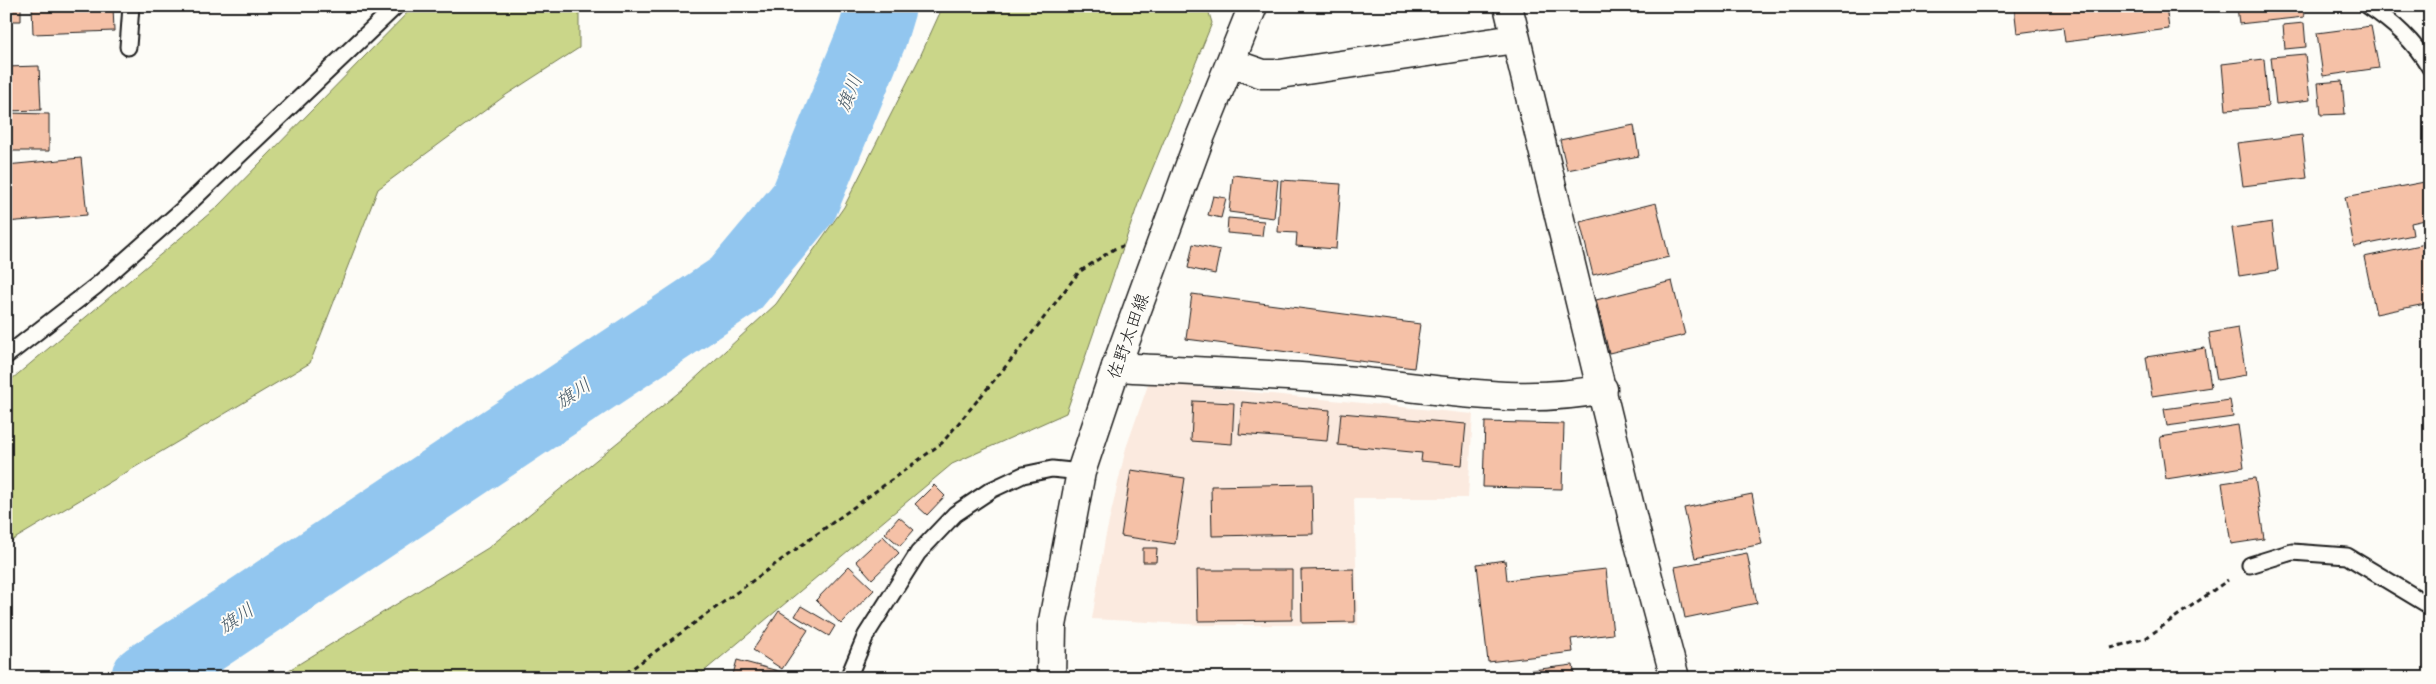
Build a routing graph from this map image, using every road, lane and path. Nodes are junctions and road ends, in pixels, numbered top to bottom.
1 (131, 6) edge
2 (396, 6) edge
3 (1253, 6) edge
4 (1508, 6) edge
5 (2368, 6) edge
6 (1516, 39) junction
7 (128, 46) dead end
8 (1231, 63) junction
9 (2430, 68) edge
10 (1165, 232) junction
11 (6, 356) edge
12 (1116, 367) junction
13 (1603, 389) junction
14 (1081, 472) junction
15 (2250, 565) joint
16 (2430, 606) edge
17 (2111, 648) dead end
18 (620, 678) edge
19 (848, 678) edge
20 (1051, 678) edge
21 (1675, 678) edge

1 - 7 lane
2 - 11 lane
3 - 8 street, 佐野太田線
4 - 6 street
5 - 9 lane
6 - 8 street
6 - 13 street
8 - 10 street, 佐野太田線
10 - 12 street, 佐野太田線
10 - 18 path
12 - 13 street
12 - 14 street, 佐野太田線
13 - 21 street
14 - 19 lane
14 - 20 street, 佐野太田線
15 - 16 lane
15 - 17 path

